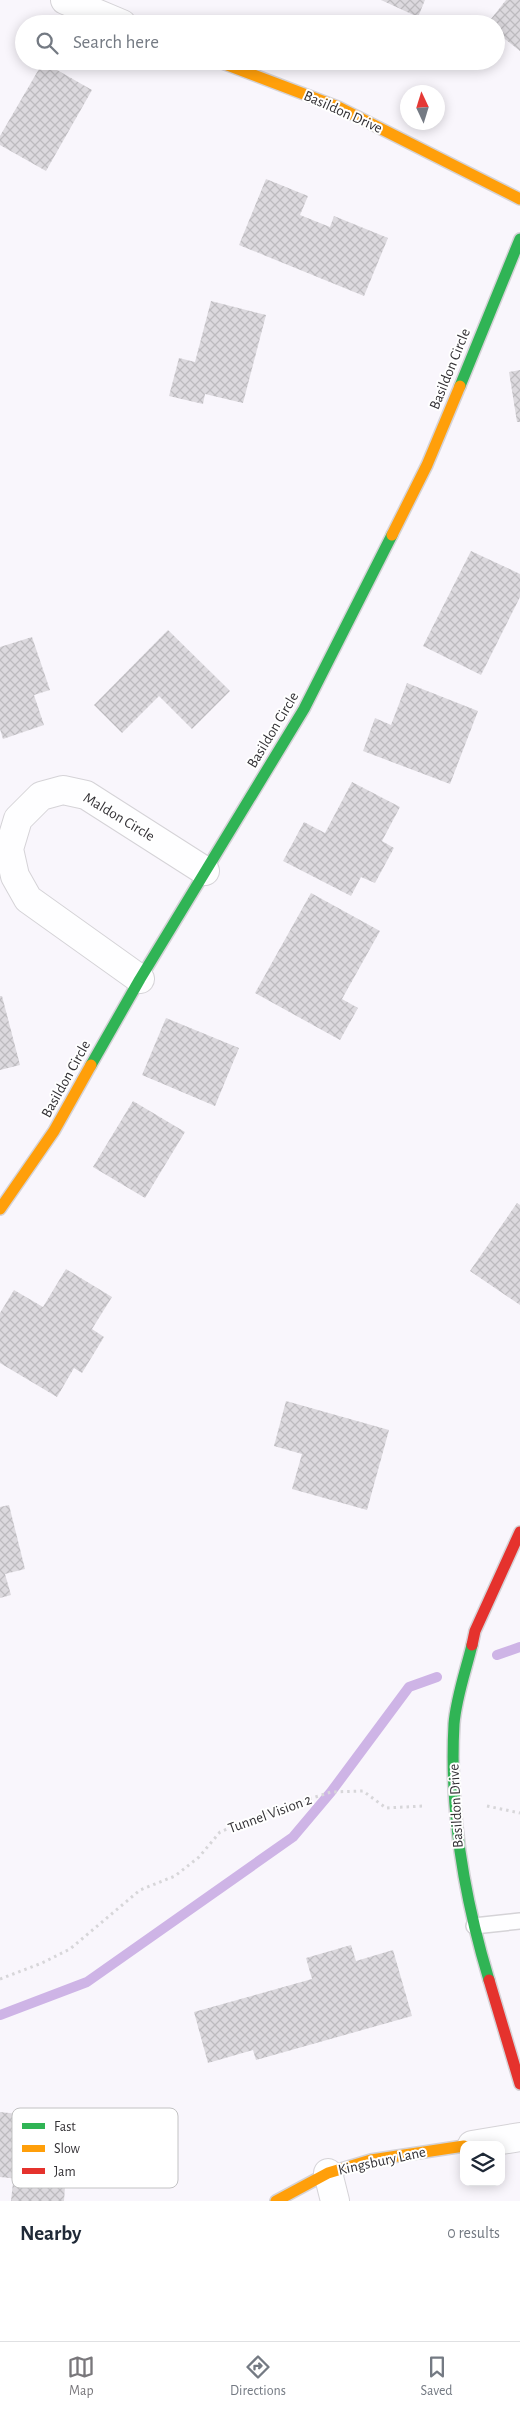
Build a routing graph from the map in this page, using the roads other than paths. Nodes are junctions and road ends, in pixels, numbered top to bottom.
1 (65, 0) edge
2 (101, 15) edge
3 (240, 70) edge
4 (520, 198) edge
5 (520, 239) edge
6 (205, 870) junction
7 (140, 979) junction
8 (0, 1209) edge
9 (520, 1532) edge
10 (520, 1922) edge
11 (474, 1926) junction
12 (520, 2084) edge
13 (520, 2137) edge
14 (496, 2141) edge
15 (460, 2147) edge
16 (328, 2173) junction
17 (276, 2201) edge
18 (335, 2201) edge

1 - 2 street
3 - 4 street, Basildon Drive
5 - 6 street, Basildon Circle
6 - 7 street, Basildon Circle
6 - 7 street, Maldon Circle
7 - 8 street, Basildon Circle
9 - 11 street, Basildon Drive
10 - 11 lane
11 - 12 street, Basildon Drive
13 - 14 street
15 - 16 street, Kingsbury Lane
16 - 17 street, Kingsbury Lane
16 - 18 street

